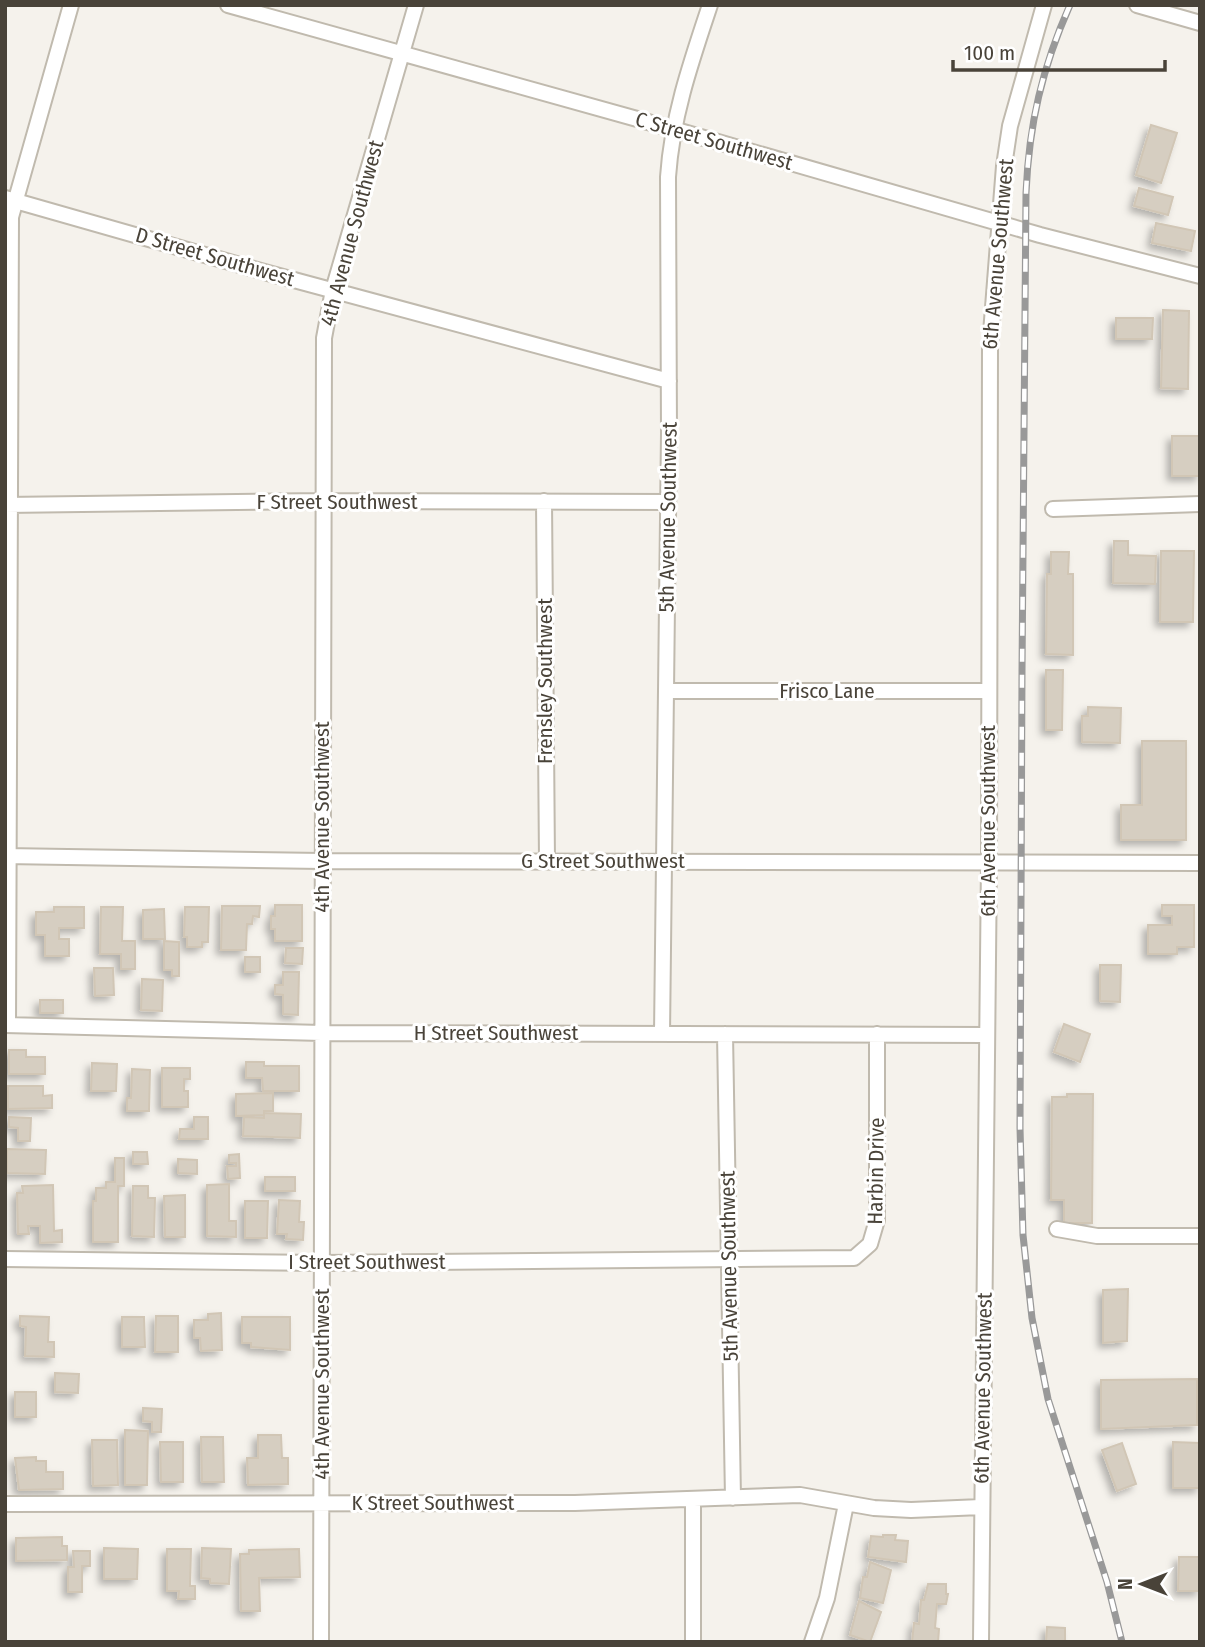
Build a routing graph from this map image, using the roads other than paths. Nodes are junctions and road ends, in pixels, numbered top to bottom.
1 (71, 5) edge
2 (228, 5) edge
3 (416, 5) edge
4 (710, 5) edge
5 (1044, 5) edge
6 (1137, 5) edge
7 (1200, 23) edge
8 (402, 53) junction
9 (673, 129) junction
10 (10, 199) edge
11 (1000, 223) junction
12 (1200, 276) edge
13 (333, 290) junction
14 (669, 381) junction
15 (8, 457) edge
16 (323, 501) junction
17 (544, 501) junction
18 (668, 502) junction
19 (1200, 504) edge
20 (8, 505) edge
21 (1053, 509) dead end
22 (666, 691) junction
23 (989, 691) junction
24 (7, 856) edge
25 (322, 861) junction
26 (547, 861) junction
27 (664, 861) junction
28 (989, 862) junction
29 (1200, 863) edge
30 (7, 1025) edge
31 (322, 1033) junction
32 (662, 1034) junction
33 (725, 1034) junction
34 (877, 1034) junction
35 (986, 1035) junction
36 (1058, 1229) dead end
37 (1200, 1236) edge
38 (5, 1259) edge
39 (729, 1261) junction
40 (322, 1263) junction
41 (733, 1498) junction
42 (693, 1499) junction
43 (321, 1503) junction
44 (5, 1504) edge
45 (846, 1504) junction
46 (981, 1507) junction
47 (321, 1642) edge
48 (693, 1642) edge
49 (812, 1642) edge
50 (981, 1642) edge

1 - 10 street
2 - 8 street, C Street Southwest
3 - 8 street, 4th Avenue Southwest
4 - 9 street, 5th Avenue Southwest
5 - 11 street, 6th Avenue Southwest
6 - 7 street
8 - 9 street, C Street Southwest
8 - 13 street, 4th Avenue Southwest
9 - 11 street, C Street Southwest
9 - 14 street, 5th Avenue Southwest
10 - 13 street, D Street Southwest
10 - 15 street
11 - 12 street, C Street Southwest
11 - 23 street, 6th Avenue Southwest
13 - 14 street, D Street Southwest
13 - 16 street, 4th Avenue Southwest
14 - 18 street, 5th Avenue Southwest
15 - 20 street
16 - 17 street, F Street Southwest
16 - 20 street, F Street Southwest
16 - 25 street, 4th Avenue Southwest
17 - 18 street, F Street Southwest
17 - 26 street, Frensley Southwest
18 - 22 street, 5th Avenue Southwest
19 - 21 street
20 - 24 street
22 - 23 street, Frisco Lane
22 - 27 street, 5th Avenue Southwest
23 - 28 street, 6th Avenue Southwest
24 - 25 street, G Street Southwest
24 - 30 street
25 - 26 street, G Street Southwest
25 - 31 street, 4th Avenue Southwest
26 - 27 street, G Street Southwest
27 - 28 street, G Street Southwest
27 - 32 street, 5th Avenue Southwest
28 - 29 street, G Street Southwest
28 - 35 street, 6th Avenue Southwest
30 - 31 street, H Street Southwest
31 - 32 street, H Street Southwest
31 - 40 street, 4th Avenue Southwest
32 - 33 street, H Street Southwest
33 - 34 street, H Street Southwest
33 - 39 street, 5th Avenue Southwest
34 - 35 street, H Street Southwest
34 - 39 street, Harbin Drive
35 - 46 street, 6th Avenue Southwest
36 - 37 street
38 - 40 street, I Street Southwest
39 - 40 street, I Street Southwest
39 - 41 street, 5th Avenue Southwest
40 - 43 street, 4th Avenue Southwest
41 - 42 street, K Street Southwest
41 - 45 street
42 - 43 street, K Street Southwest
42 - 48 street
43 - 44 street, K Street Southwest
43 - 47 street, 4th Avenue Southwest
45 - 46 street
45 - 49 street
46 - 50 street, 6th Avenue Southwest

